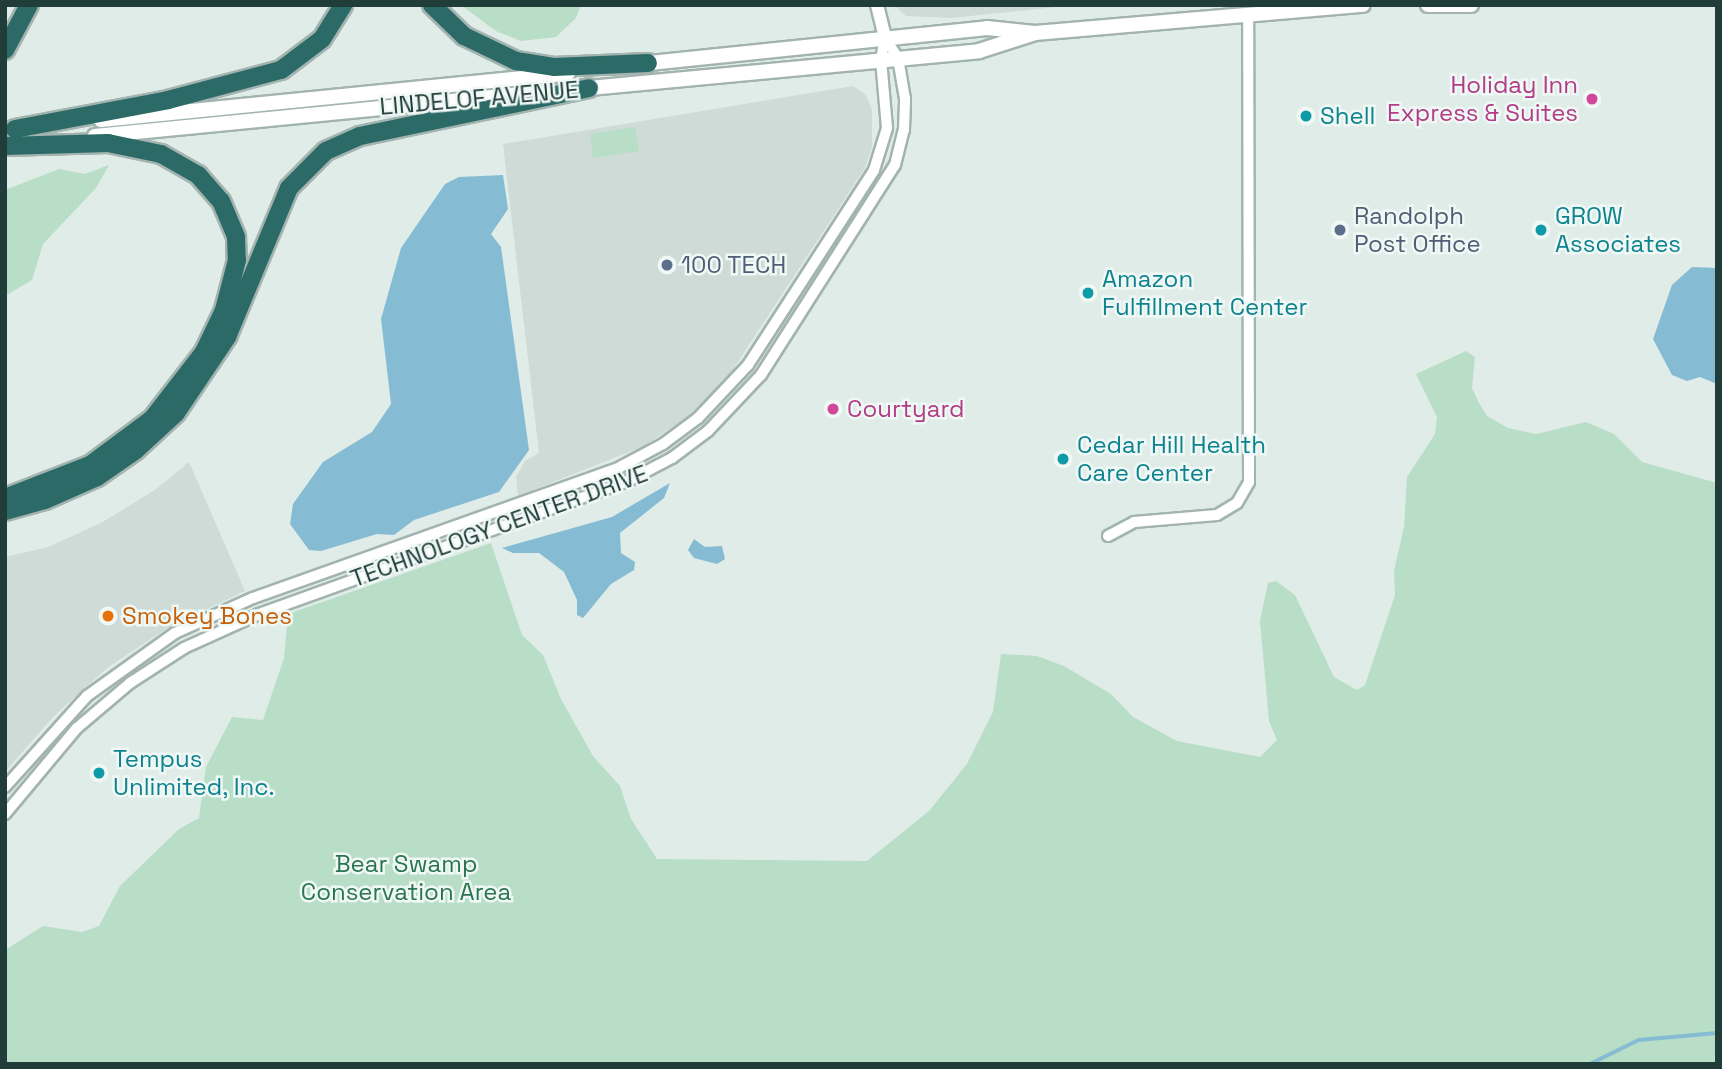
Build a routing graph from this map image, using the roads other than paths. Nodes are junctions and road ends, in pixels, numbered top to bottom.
1 (343, 5) edge
2 (432, 5) edge
3 (877, 5) edge
4 (1363, 5) edge
5 (1428, 5) edge
6 (1471, 5) edge
7 (27, 9) edge
8 (1248, 15) junction
9 (1035, 33) junction
10 (885, 38) junction
11 (5, 50) edge
12 (898, 58) junction
13 (881, 60) junction
14 (648, 62) junction
15 (589, 88) junction
16 (10, 129) edge
17 (5, 146) edge
18 (5, 498) edge
19 (5, 511) edge
20 (1108, 536) dead end
21 (5, 787) edge
22 (5, 814) edge

1 - 16 highway
2 - 14 highway
3 - 10 street
4 - 8 main road
5 - 6 main road
7 - 11 highway
8 - 9 main road
8 - 20 street
9 - 10 main road, LINDELOF AVENUE
9 - 12 main road, LINDELOF AVENUE
10 - 12 street, TECHNOLOGY CENTER DRIVE
10 - 13 street, TECHNOLOGY CENTER DRIVE
10 - 14 main road, LINDELOF AVENUE
12 - 13 main road, LINDELOF AVENUE
12 - 22 street, TECHNOLOGY CENTER DRIVE
13 - 15 main road, LINDELOF AVENUE
13 - 21 street, TECHNOLOGY CENTER DRIVE
14 - 16 main road, LINDELOF AVENUE
15 - 17 main road, LINDELOF AVENUE
15 - 19 highway
17 - 18 highway

